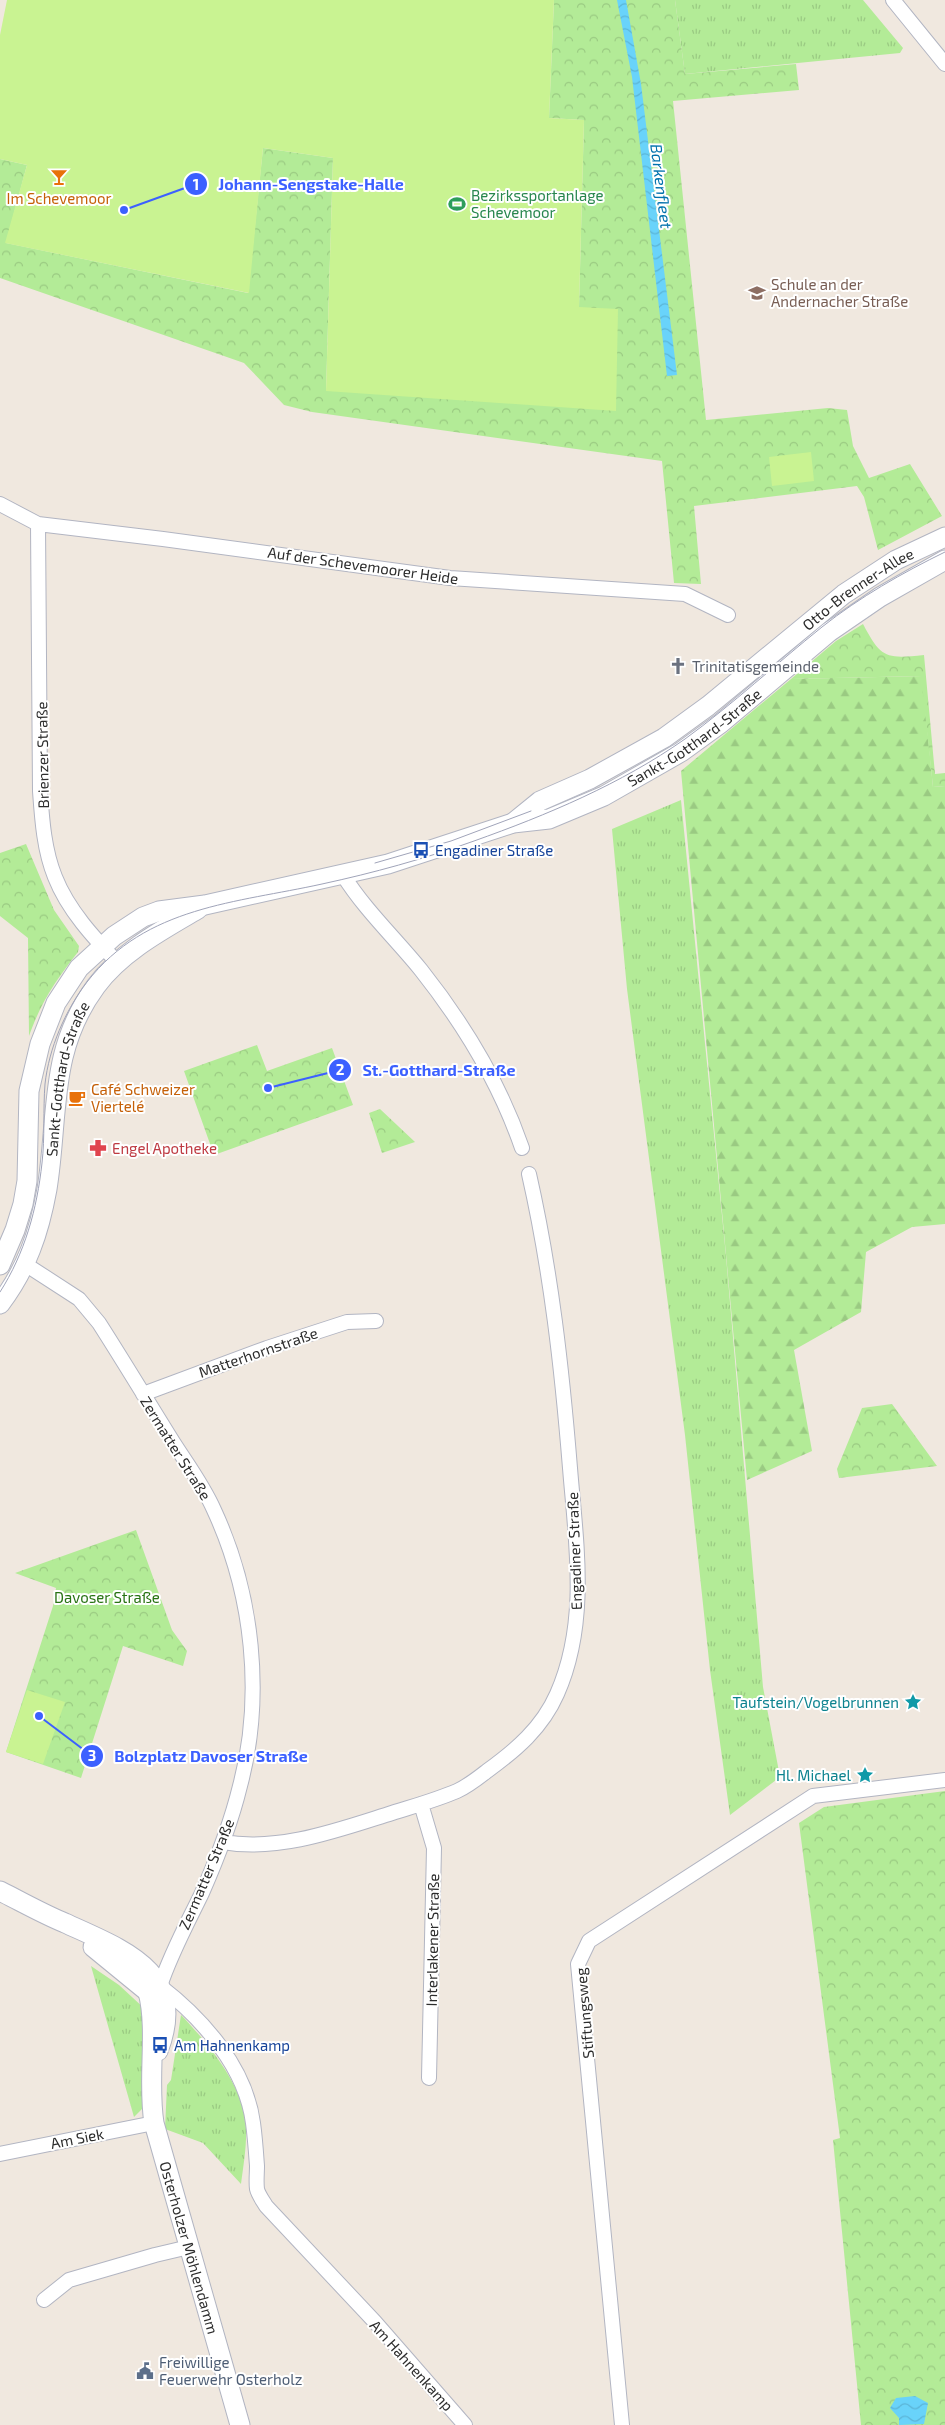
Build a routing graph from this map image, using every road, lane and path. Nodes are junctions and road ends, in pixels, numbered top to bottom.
1 (893, 0) edge
2 (945, 64) edge
3 (0, 504) edge
4 (38, 524) junction
5 (945, 537) edge
6 (945, 560) edge
7 (880, 596) joint
8 (728, 615) dead end
9 (776, 649) joint
10 (513, 823) junction
11 (343, 875) junction
12 (206, 905) junction
13 (102, 946) junction
14 (118, 963) junction
15 (522, 1148) dead end
16 (529, 1174) dead end
17 (25, 1264) junction
18 (0, 1265) edge
19 (0, 1304) edge
20 (376, 1321) dead end
21 (143, 1394) junction
22 (945, 1780) edge
23 (421, 1804) junction
24 (223, 1842) junction
25 (0, 1891) edge
26 (154, 1989) junction
27 (429, 2078) dead end
28 (154, 2123) junction
29 (0, 2154) edge
30 (189, 2248) junction
31 (44, 2300) dead end
32 (240, 2425) edge
33 (465, 2425) edge
34 (622, 2425) edge

1 - 2 street
3 - 4 street, Auf der Schevemoorer Heide
4 - 8 street, Auf der Schevemoorer Heide
4 - 13 street, Brienzer Straße
5 - 9 street, Otto-Brenner-Allee
6 - 7 street, Otto-Brenner-Allee
7 - 10 street, Sankt-Gotthard-Straße
9 - 10 street, Sankt-Gotthard-Straße
10 - 11 street, Sankt-Gotthard-Straße
11 - 12 street, Sankt-Gotthard-Straße
11 - 15 street
12 - 13 street, Sankt-Gotthard-Straße
12 - 14 street, Sankt-Gotthard-Straße
13 - 14 street, Brienzer Straße
13 - 18 street, Sankt-Gotthard-Straße
14 - 17 street, Sankt-Gotthard-Straße
16 - 23 street, Engadiner Straße
17 - 19 street, Sankt-Gotthard-Straße
17 - 21 street, Zermatter Straße
20 - 21 street, Matterhornstraße
21 - 24 street, Zermatter Straße
22 - 34 street, Stiftungsweg
23 - 24 street, Engadiner Straße
23 - 27 street, Interlakener Straße
24 - 26 street, Zermatter Straße
25 - 26 street
26 - 28 street, Osterholzer Möhlendamm
26 - 33 street, Am Hahnenkamp
28 - 29 street, Am Siek
28 - 30 street, Osterholzer Möhlendamm
30 - 31 street
30 - 32 street, Osterholzer Möhlendamm

